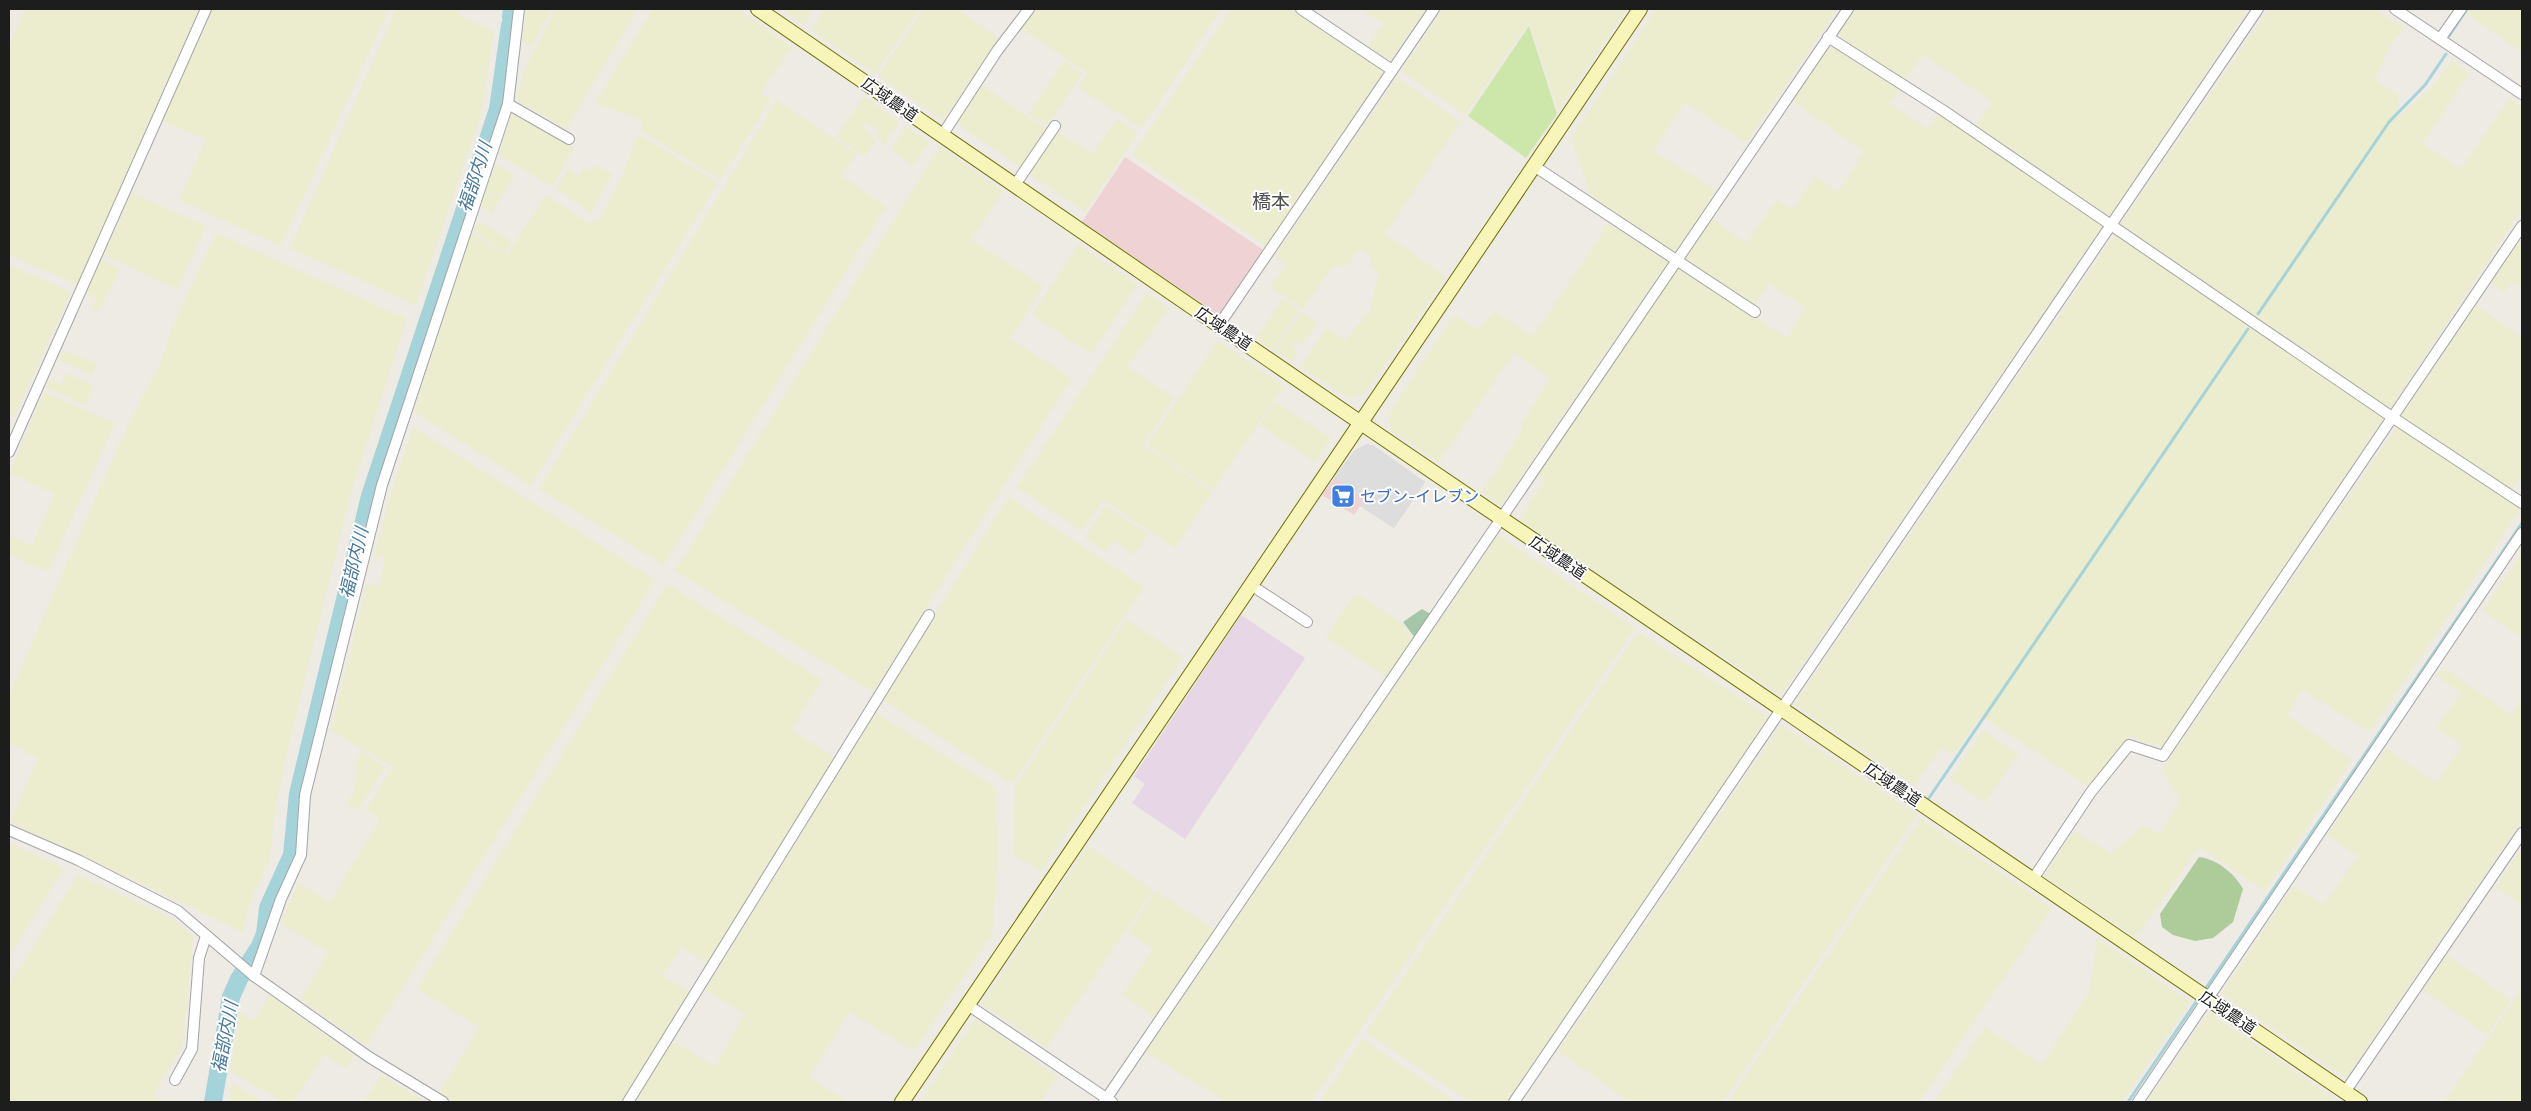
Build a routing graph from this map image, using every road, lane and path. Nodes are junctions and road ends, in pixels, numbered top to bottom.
1 (206, 9) edge
2 (519, 9) edge
3 (758, 9) edge
4 (1029, 9) edge
5 (1301, 9) edge
6 (1434, 9) edge
7 (1640, 9) edge
8 (1848, 9) edge
9 (2258, 9) edge
10 (2395, 9) edge
11 (2462, 9) edge
12 (1828, 37) junction
13 (2440, 39) junction
14 (1392, 70) junction
15 (2522, 94) edge
16 (508, 104) junction
17 (1055, 126) dead end
18 (942, 134) junction
19 (569, 139) dead end
20 (1534, 166) junction
21 (1015, 185) junction
22 (2112, 224) junction
23 (2522, 226) edge
24 (1677, 261) junction
25 (1755, 312) dead end
26 (1218, 325) junction
27 (2392, 417) junction
28 (1361, 423) junction
29 (9, 452) edge
30 (2522, 503) edge
31 (1501, 518) junction
32 (2522, 533) edge
33 (1251, 585) junction
34 (929, 614) dead end
35 (1308, 622) dead end
36 (1782, 709) junction
37 (9, 830) edge
38 (2522, 833) edge
39 (2033, 879) junction
40 (206, 936) junction
41 (252, 974) junction
42 (2207, 998) junction
43 (968, 1005) junction
44 (175, 1080) dead end
45 (2345, 1092) junction
46 (1108, 1101) edge
47 (443, 1102) edge
48 (628, 1102) edge
49 (902, 1102) edge
50 (1514, 1102) edge
51 (2138, 1102) edge
52 (2360, 1102) edge

1 - 29 street
2 - 16 street
3 - 18 street, 広域農道
4 - 18 street
5 - 14 street
6 - 14 street
7 - 20 street
8 - 12 street
9 - 22 street
10 - 13 street
11 - 13 street
12 - 22 street
12 - 24 street
13 - 15 street
14 - 26 street
16 - 19 street
16 - 41 street
17 - 21 street
18 - 21 street, 広域農道
20 - 24 street
20 - 28 street
21 - 26 street, 広域農道
22 - 27 street
22 - 36 street
23 - 27 street
24 - 25 street
24 - 31 street
26 - 28 street, 広域農道
27 - 30 street
27 - 39 street
28 - 31 street, 広域農道
28 - 33 street
31 - 36 street, 広域農道
31 - 46 street
32 - 42 street
33 - 35 street
33 - 43 street
34 - 48 street
36 - 39 street, 広域農道
36 - 50 street
37 - 40 street
38 - 45 street
39 - 42 street, 広域農道
40 - 41 street
40 - 44 street
41 - 47 street
42 - 45 street, 広域農道
42 - 51 street
43 - 46 street
43 - 49 street
45 - 52 street, 広域農道

